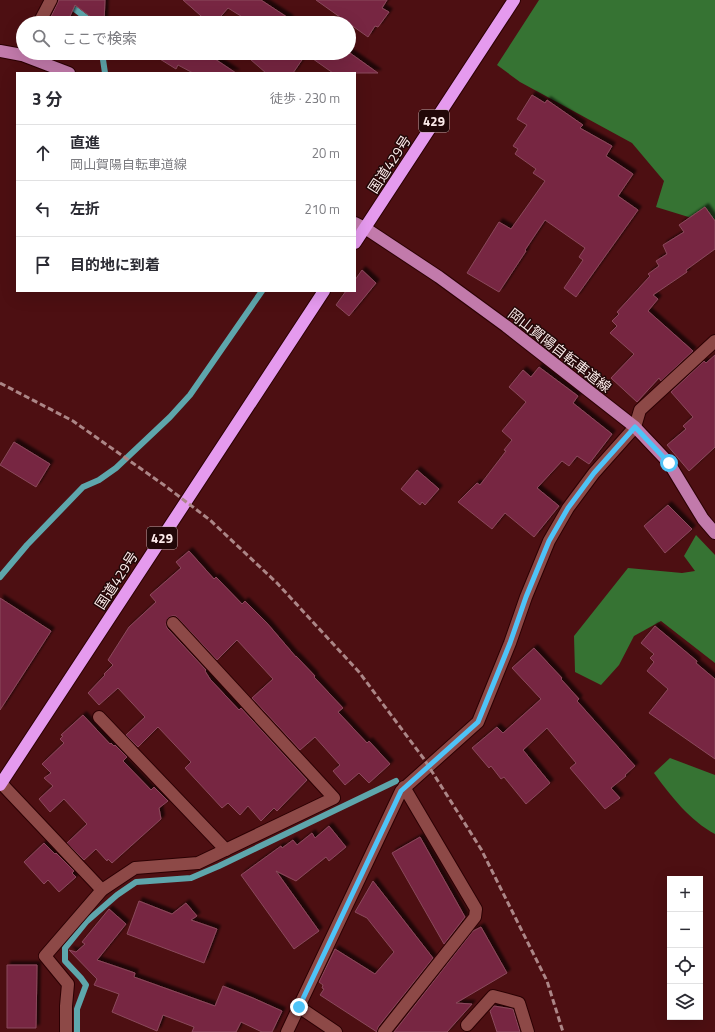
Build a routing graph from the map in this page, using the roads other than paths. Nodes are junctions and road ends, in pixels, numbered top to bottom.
1 (51, 0) edge
2 (514, 0) edge
3 (43, 16) edge
4 (0, 51) edge
5 (16, 52) edge
6 (38, 60) edge
7 (66, 72) edge
8 (360, 226) edge
9 (356, 240) edge
10 (323, 292) edge
11 (715, 341) edge
12 (635, 427) junction
13 (715, 533) edge
14 (173, 622) dead end
15 (100, 717) dead end
16 (1, 784) edge
17 (404, 787) junction
18 (226, 850) junction
19 (102, 890) junction
20 (299, 1007) junction
21 (466, 1030) edge
22 (66, 1032) edge
23 (286, 1032) edge
24 (336, 1032) edge
25 (384, 1032) edge
26 (528, 1032) edge

1 - 3 street
2 - 8 highway, 国道429号 / 429
4 - 5 main road
6 - 7 main road
8 - 9 highway, 国道429号 / 429
8 - 12 main road, 岡山賀陽自転車道線
10 - 16 highway, 国道429号 / 429
11 - 12 street
12 - 13 main road, 岡山賀陽自転車道線
12 - 17 street
14 - 18 street
15 - 18 street
16 - 19 street
17 - 20 street
17 - 25 street
18 - 19 street
19 - 22 street
20 - 23 street
20 - 24 street
21 - 26 street

